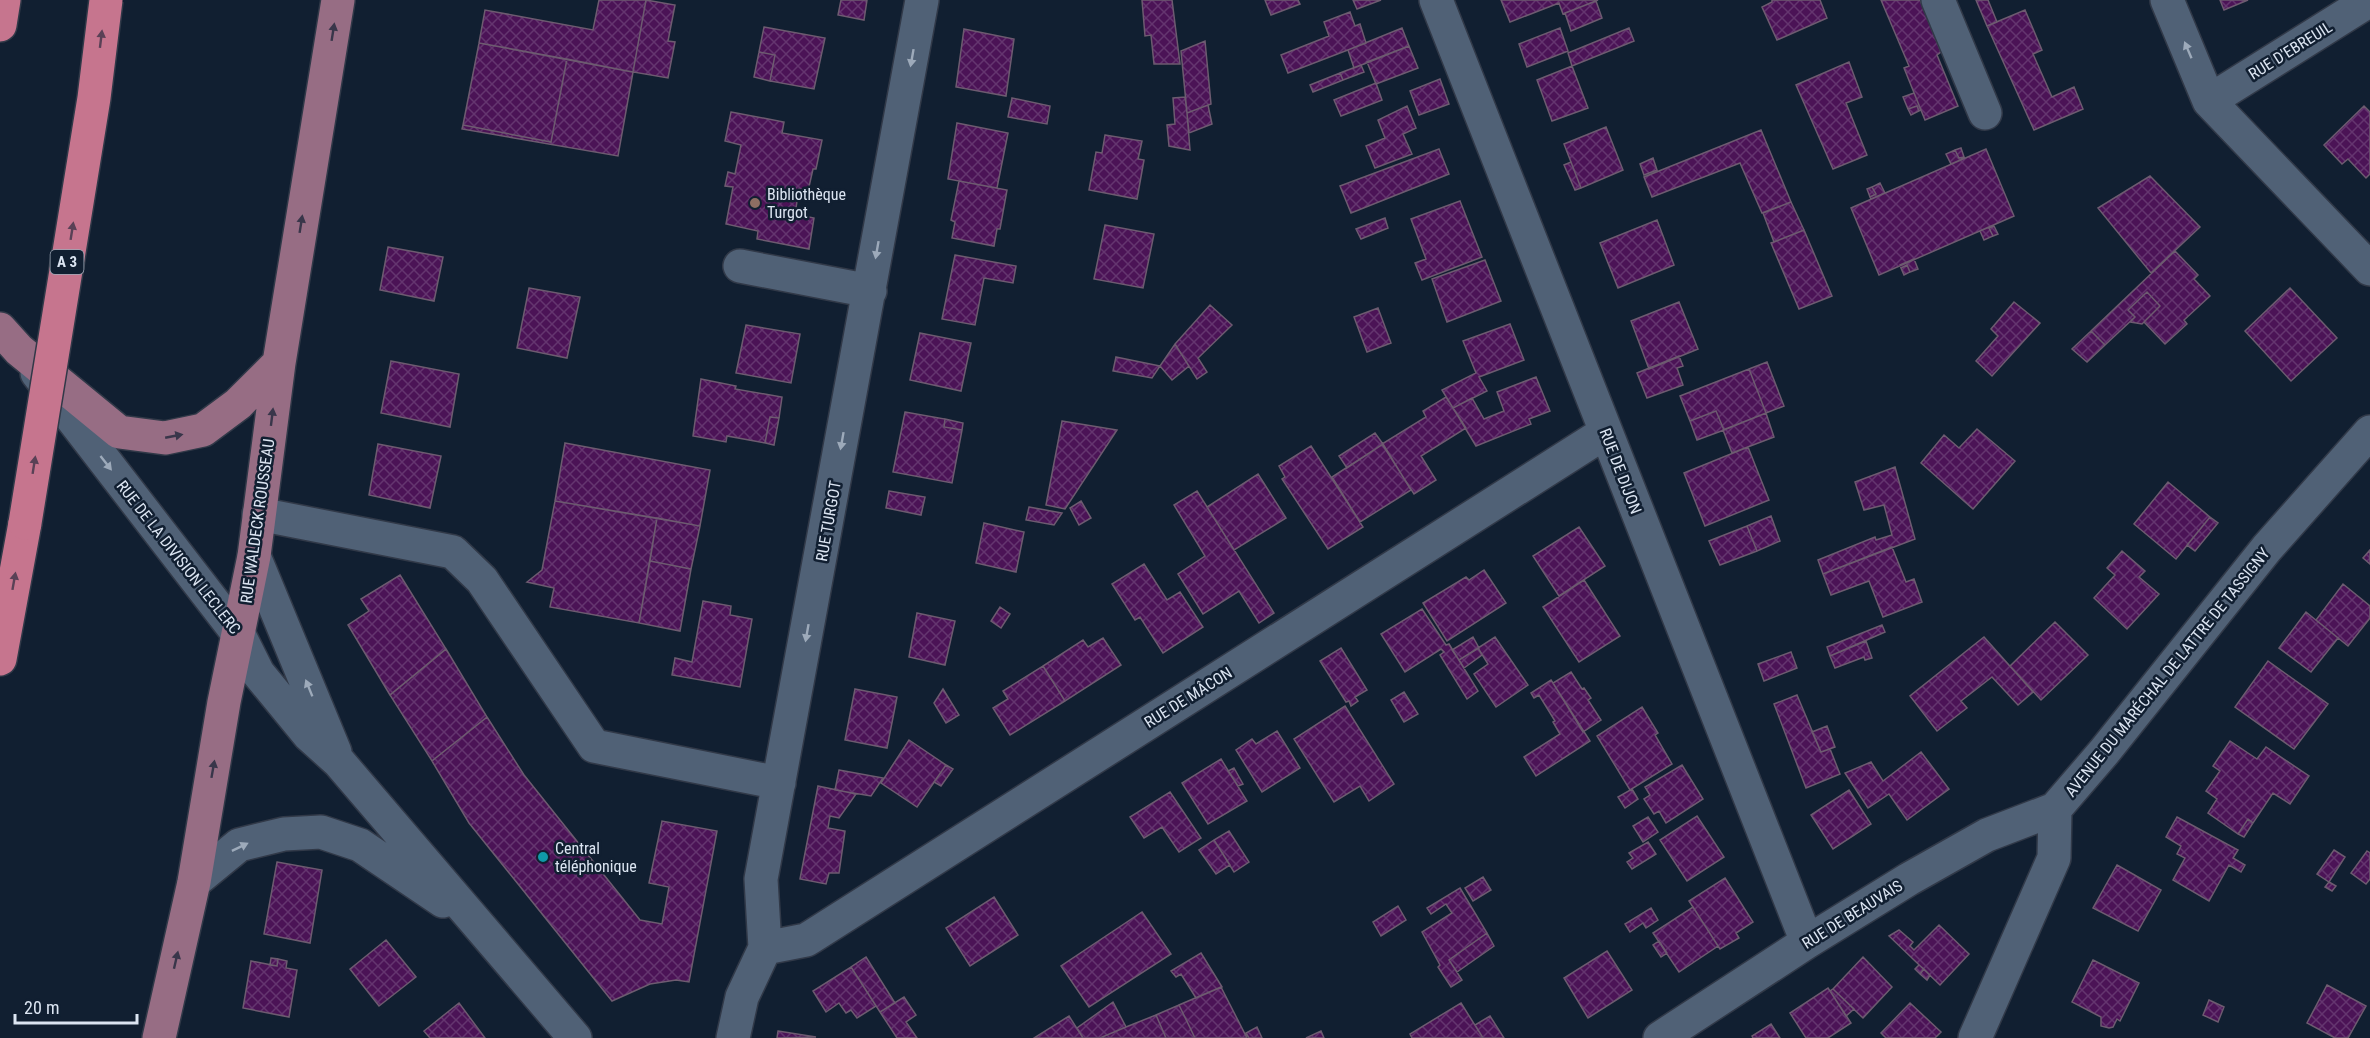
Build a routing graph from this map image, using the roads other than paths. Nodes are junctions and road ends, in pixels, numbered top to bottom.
1 (4, 0) edge
2 (106, 0) edge
3 (338, 0) edge
4 (922, 0) edge
5 (1436, 0) edge
6 (1938, 0) edge
7 (2167, 0) edge
8 (2370, 0) edge
9 (0, 25) edge
10 (2209, 101) junction
11 (1984, 113) dead end
12 (2370, 268) edge
13 (747, 273) dead end
14 (870, 291) junction
15 (10, 340) edge
16 (279, 363) junction
17 (1606, 432) junction
18 (2370, 432) edge
19 (259, 514) junction
20 (254, 556) junction
21 (239, 635) junction
22 (0, 659) edge
23 (339, 762) junction
24 (779, 783) junction
25 (2055, 809) junction
26 (194, 882) junction
27 (478, 925) junction
28 (1807, 942) junction
29 (765, 948) junction
30 (159, 1038) edge
31 (575, 1038) edge
32 (734, 1038) edge
33 (1660, 1038) edge
34 (1976, 1038) edge

1 - 9 highway
22 -> 2 highway, A 3, bridge
16 -> 3 main road, RUE WALDECK ROUSSEAU
4 -> 14 street, RUE TURGOT
5 - 17 street, RUE DE DIJON
6 - 11 street
10 -> 7 street
8 - 10 street, RUE D'EBREUIL
10 - 12 street
13 - 14 street
14 -> 24 street, RUE TURGOT
15 -> 16 main road, RUE DE LA DIVISION LECLERC
15 -> 21 street, RUE DE LA DIVISION LECLERC
19 -> 16 main road, RUE WALDECK ROUSSEAU
17 - 28 street, RUE DE DIJON
17 - 29 street, RUE DE MÂCON
18 - 25 street, AVENUE DU MARÉCHAL DE LATTRE DE TASSIGNY
19 - 20 main road, RUE WALDECK ROUSSEAU
19 - 24 street
20 - 21 main road, RUE WALDECK ROUSSEAU
23 -> 20 street, RUE DE LA DIVISION LECLERC
21 - 23 street, RUE DE LA DIVISION LECLERC
26 -> 21 main road, RUE WALDECK ROUSSEAU
23 - 27 street, RUE DE LA DIVISION LECLERC
24 - 29 street, RUE TURGOT
25 - 28 street, RUE DE BEAUVAIS
25 - 34 street, AVENUE DU MARÉCHAL DE LATTRE DE TASSIGNY
26 -> 27 street, RUE DE LA DIVISION LECLERC
30 -> 26 main road, RUE WALDECK ROUSSEAU
27 - 31 street, RUE DE LA DIVISION LECLERC
28 - 33 street, RUE DE BEAUVAIS
29 - 32 street, RUE TURGOT

